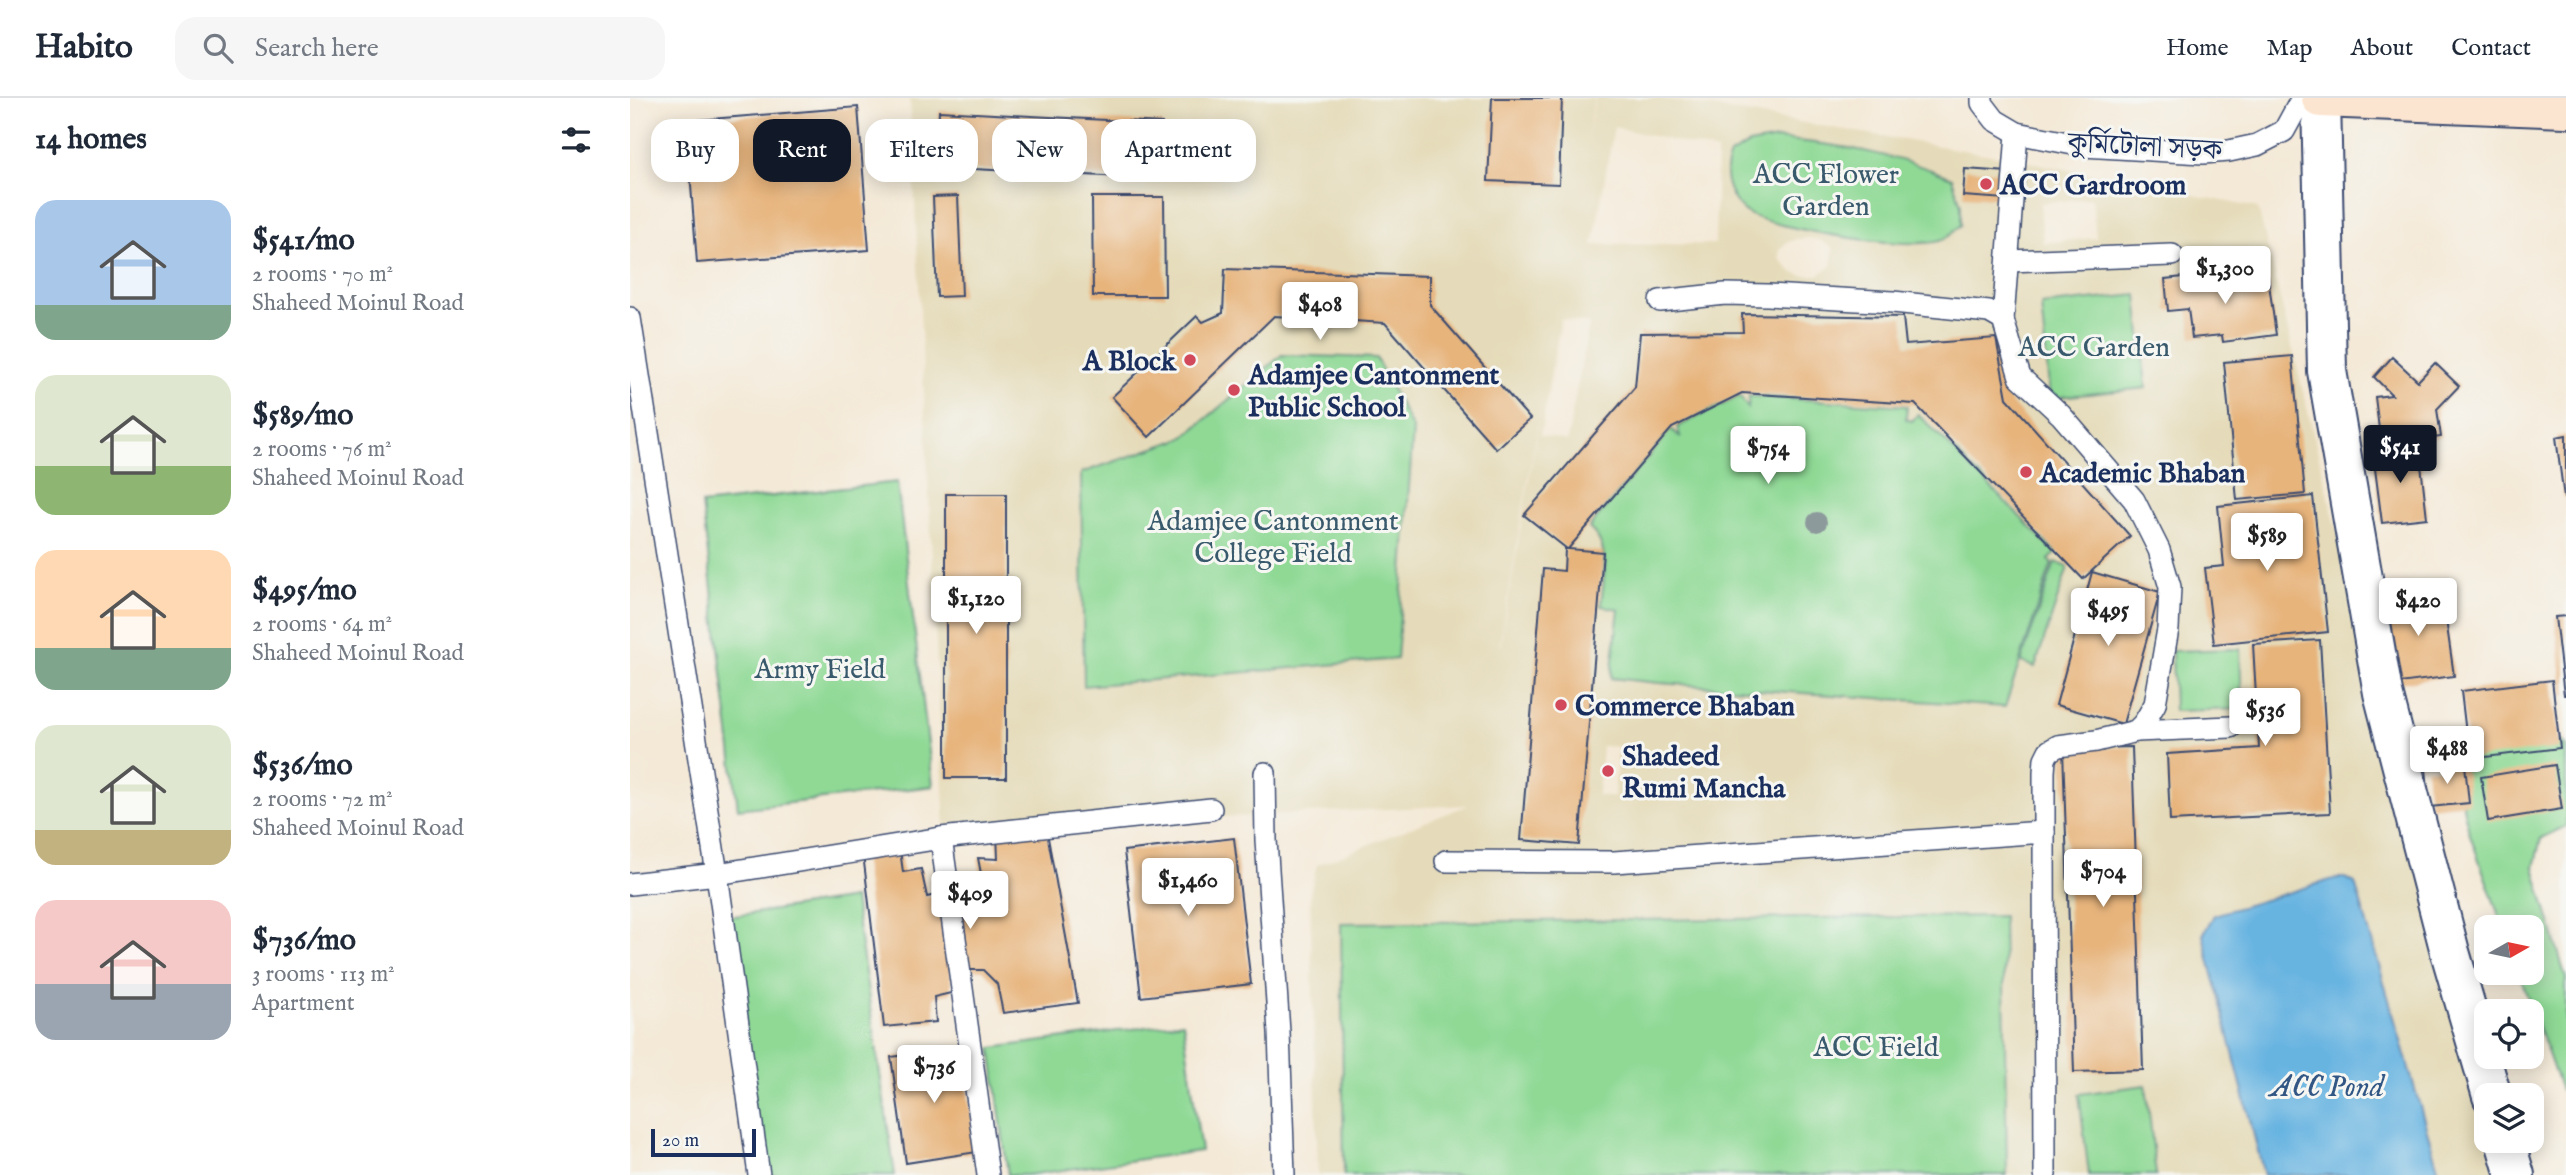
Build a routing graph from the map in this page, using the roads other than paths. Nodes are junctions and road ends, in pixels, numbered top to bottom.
1 (1982, 98) edge
2 (2302, 98) edge
3 (2321, 98) edge
4 (2566, 108) edge
5 (2017, 133) junction
6 (2172, 256) dead end
7 (2009, 261) junction
8 (1660, 301) dead end
9 (630, 318) edge
10 (2003, 320) junction
11 (2231, 727) dead end
12 (2136, 731) junction
13 (1265, 773) dead end
14 (1211, 809) dead end
15 (2045, 832) junction
16 (941, 838) junction
17 (1446, 861) dead end
18 (716, 874) junction
19 (630, 884) edge
20 (2488, 1083) edge
21 (2509, 1153) edge
22 (759, 1175) edge
23 (988, 1175) edge
24 (1284, 1175) edge
25 (2045, 1175) edge
26 (2515, 1175) edge

1 - 5 lane, কুর্মিটোলা সড়ক
2 - 5 lane, কুর্মিটোলা সড়ক
3 - 4 main road
3 - 20 street
5 - 7 lane
6 - 7 lane
7 - 10 lane
8 - 10 lane
9 - 18 lane
10 - 12 lane
11 - 12 lane
12 - 15 lane
13 - 24 lane
14 - 16 lane
15 - 17 lane
15 - 25 lane
16 - 18 lane
16 - 23 lane
18 - 19 lane
18 - 22 lane
21 - 26 street

